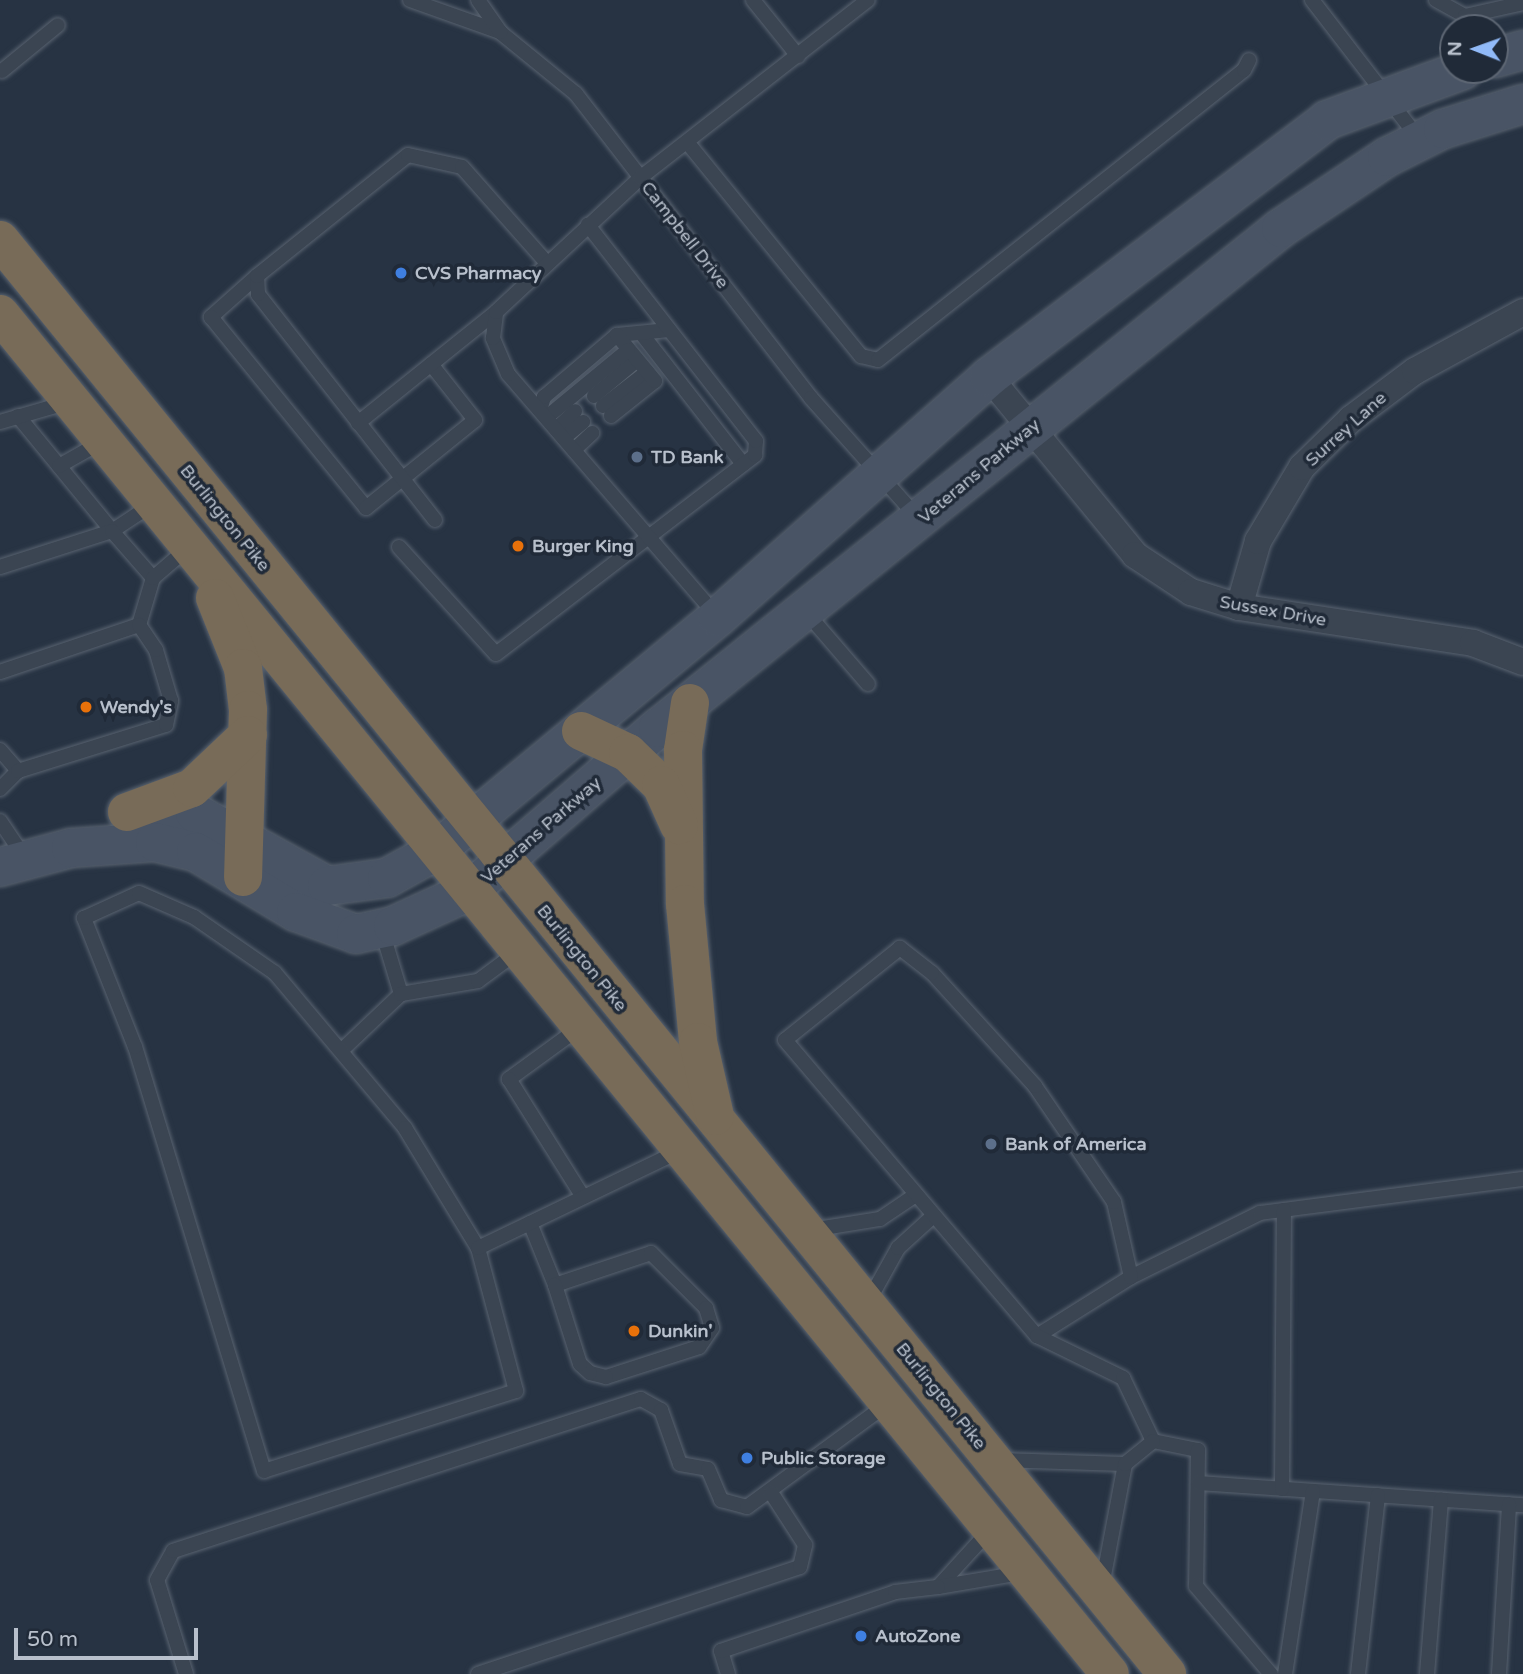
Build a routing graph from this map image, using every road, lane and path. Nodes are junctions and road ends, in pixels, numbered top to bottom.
1 (410, 0) edge
2 (478, 0) edge
3 (753, 0) edge
4 (868, 0) edge
5 (1312, 0) edge
6 (1436, 0) edge
7 (1523, 1) edge
8 (1490, 5) edge
9 (1456, 14) edge
10 (58, 25) dead end
11 (500, 32) junction
12 (798, 56) junction
13 (1249, 60) dead end
14 (2, 71) edge
15 (1439, 79) edge
16 (1390, 98) junction
17 (1523, 104) edge
18 (1420, 141) junction
19 (687, 142) junction
20 (640, 178) junction
21 (588, 225) junction
22 (0, 240) edge
23 (546, 262) junction
24 (257, 276) junction
25 (496, 312) junction
26 (1523, 312) edge
27 (1, 316) edge
28 (668, 330) junction
29 (641, 332) junction
30 (617, 335) junction
31 (431, 364) junction
32 (642, 366) junction
33 (989, 377) junction
34 (71, 402) junction
35 (18, 416) junction
36 (0, 422) edge
37 (358, 423) junction
38 (1030, 428) junction
39 (556, 429) junction
40 (103, 441) junction
41 (743, 464) junction
42 (59, 466) junction
43 (876, 475) junction
44 (402, 479) junction
45 (154, 503) junction
46 (435, 520) dead end
47 (921, 522) junction
48 (112, 531) junction
49 (649, 536) junction
50 (189, 546) junction
51 (399, 547) dead end
52 (0, 567) edge
53 (153, 579) junction
54 (1239, 607) junction
55 (806, 611) junction
56 (718, 617) junction
57 (139, 625) junction
58 (1523, 662) edge
59 (0, 672) edge
60 (867, 684) dead end
61 (690, 703) junction
62 (581, 731) junction
63 (248, 735) junction
64 (0, 750) edge
65 (628, 753) junction
66 (18, 771) junction
67 (0, 789) edge
68 (127, 812) junction
69 (0, 821) edge
70 (472, 821) junction
71 (682, 840) junction
72 (436, 851) junction
73 (244, 860) junction
74 (506, 862) junction
75 (13, 863) edge
76 (469, 891) junction
77 (381, 928) junction
78 (518, 951) junction
79 (401, 994) junction
80 (580, 1027) junction
81 (342, 1050) junction
82 (718, 1128) junction
83 (682, 1151) junction
84 (1523, 1179) edge
85 (583, 1197) junction
86 (913, 1197) junction
87 (1284, 1210) junction
88 (931, 1218) junction
89 (530, 1223) junction
90 (808, 1231) junction
91 (478, 1248) junction
92 (1131, 1277) junction
93 (555, 1285) junction
94 (867, 1304) junction
95 (1037, 1336) junction
96 (888, 1404) junction
97 (1153, 1441) junction
98 (993, 1460) junction
99 (1125, 1464) junction
100 (1198, 1483) junction
101 (1282, 1489) junction
102 (1313, 1491) junction
103 (772, 1494) junction
104 (1378, 1495) junction
105 (1441, 1500) junction
106 (1516, 1505) edge
107 (991, 1529) junction
108 (1027, 1572) junction
109 (938, 1587) junction
110 (1101, 1592) junction
111 (186, 1674) edge
112 (478, 1674) edge
113 (728, 1674) edge
114 (1110, 1674) edge
115 (1167, 1674) edge
116 (1271, 1674) edge
117 (1285, 1674) edge
118 (1358, 1674) edge
119 (1427, 1674) edge
120 (1499, 1674) edge

1 - 11 lane, Campbell Drive
2 - 11 lane
3 - 12 lane
4 - 12 lane
5 - 16 lane
6 - 9 lane
7 - 8 lane
10 - 14 lane
11 - 20 lane, Campbell Drive
12 - 19 lane
13 - 19 lane
15 - 16 main road
16 - 18 lane
16 - 33 main road
17 - 18 main road, Veterans Parkway
18 - 38 main road, Veterans Parkway
19 - 20 lane
20 - 21 lane
20 - 43 lane, Campbell Drive
21 - 23 lane
21 - 28 lane
22 - 70 highway, Burlington Pike
23 - 24 lane
23 - 25 lane
24 - 37 lane
24 - 44 lane
25 - 31 lane
25 - 39 lane
26 - 54 street, Surrey Lane
27 - 34 highway
28 - 29 lane
28 - 41 lane
29 - 30 lane
29 - 41 lane
30 - 32 lane
30 - 39 lane
31 - 37 lane
31 - 44 lane
32 - 32 lane
32 - 39 lane
33 - 38 street, Sussex Drive
33 - 43 main road
34 - 35 lane
34 - 40 highway
35 - 36 lane
35 - 42 lane
37 - 44 lane
38 - 47 main road, Veterans Parkway
38 - 54 street, Sussex Drive
39 - 39 lane
39 - 49 lane
40 - 42 lane
40 - 45 highway
41 - 49 lane
42 - 48 lane
43 - 47 lane, Campbell Drive
43 - 56 main road
44 - 46 lane
45 - 48 lane
45 - 50 highway
47 - 55 main road, Veterans Parkway
48 - 52 lane
48 - 53 lane
49 - 51 lane
49 - 56 lane
50 - 53 lane
50 - 63 highway
50 - 72 highway
53 - 57 lane
54 - 58 street, Sussex Drive
55 - 60 lane
55 - 61 main road, Veterans Parkway
56 - 62 main road
57 - 59 lane
57 - 66 lane
61 - 65 main road, Veterans Parkway
61 - 71 highway
62 - 65 highway
62 - 70 main road
63 - 68 highway
63 - 73 highway
64 - 66 lane
65 - 71 highway
65 - 74 main road, Veterans Parkway
66 - 67 lane
68 - 73 main road
68 - 75 main road
69 - 75 lane
70 - 72 main road
70 - 74 highway, Burlington Pike
71 - 82 highway
72 - 73 main road
72 - 76 highway
73 - 75 main road
73 - 77 main road, Veterans Parkway
74 - 76 main road, Veterans Parkway
74 - 82 highway, Burlington Pike
76 - 77 main road, Veterans Parkway
76 - 78 highway
77 - 79 lane
78 - 79 lane
78 - 80 highway
79 - 81 lane
80 - 83 highway
80 - 85 lane
81 - 91 lane
81 - 91 lane
82 - 90 highway, Burlington Pike
83 - 85 lane
83 - 96 highway
84 - 87 lane
85 - 89 lane
86 - 88 lane
86 - 90 lane
86 - 92 lane
87 - 92 lane
87 - 101 lane
88 - 94 lane
88 - 95 lane
89 - 91 lane
89 - 93 lane
90 - 94 highway, Burlington Pike
92 - 95 lane
93 - 93 lane
94 - 98 highway, Burlington Pike
95 - 97 lane
96 - 103 lane
96 - 107 highway
97 - 99 lane
97 - 100 lane
98 - 99 lane
98 - 110 highway, Burlington Pike
99 - 110 lane
100 - 101 lane
100 - 116 lane
101 - 102 lane
102 - 104 lane
102 - 117 lane
103 - 111 lane
103 - 112 lane
104 - 105 lane
104 - 118 lane
105 - 106 lane
105 - 119 lane
106 - 120 lane
107 - 108 highway
107 - 109 lane
108 - 109 lane
108 - 114 highway
109 - 113 lane
110 - 115 highway, Burlington Pike

